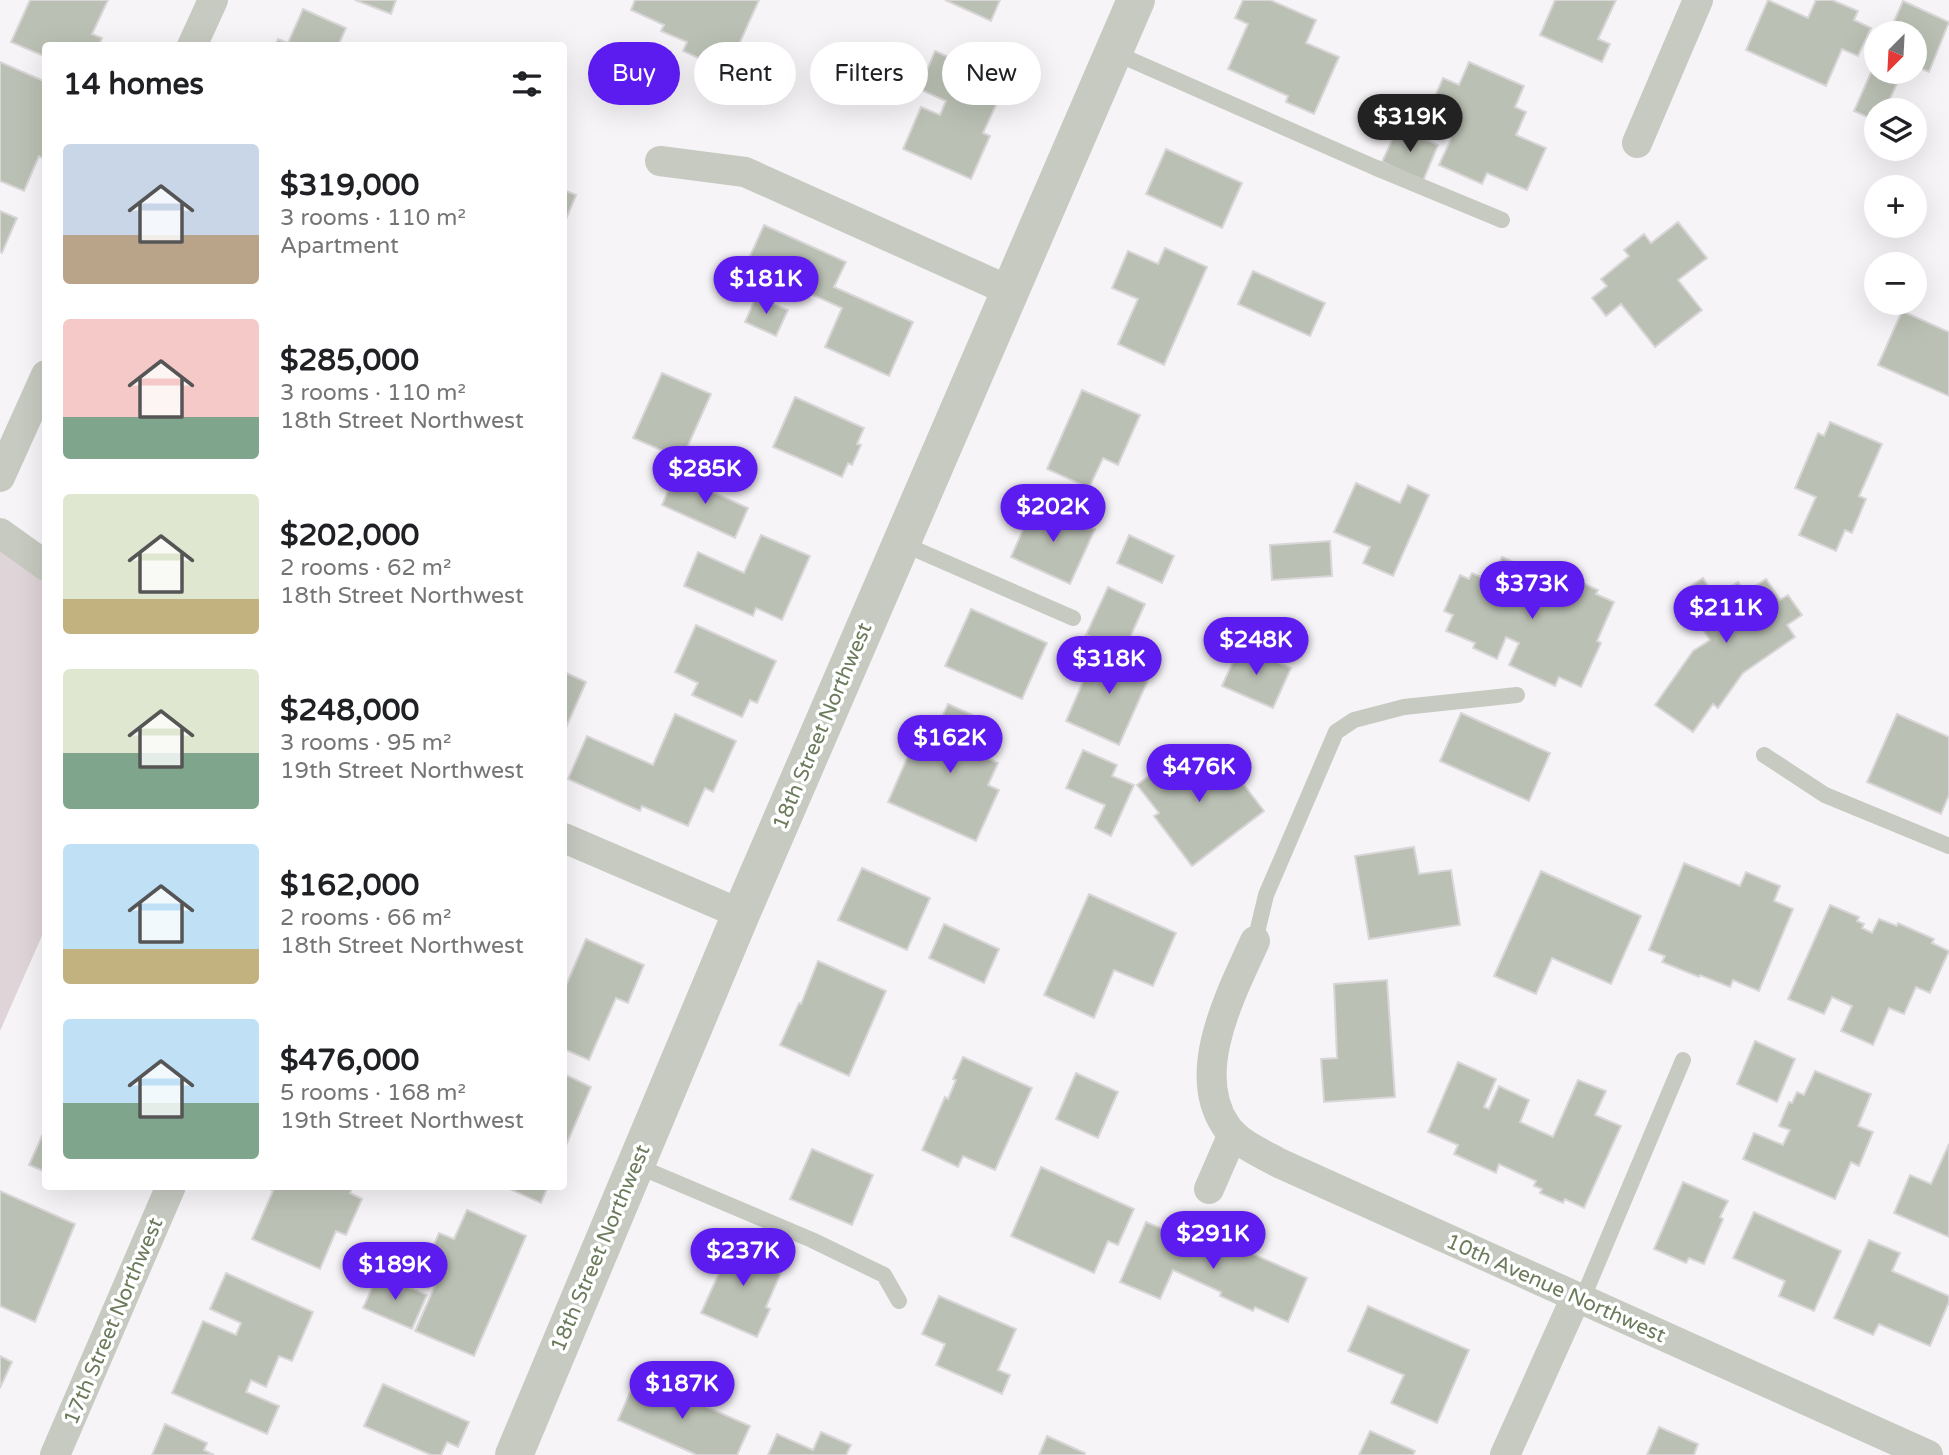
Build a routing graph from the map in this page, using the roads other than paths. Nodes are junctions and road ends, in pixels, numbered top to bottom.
1 (213, 0) edge
2 (1136, 0) edge
3 (1698, 0) edge
4 (194, 42) edge
5 (1113, 52) junction
6 (1637, 143) dead end
7 (660, 161) dead end
8 (1502, 220) dead end
9 (1010, 291) junction
10 (42, 384) edge
11 (0, 477) edge
12 (0, 533) edge
13 (901, 543) junction
14 (42, 563) edge
15 (1073, 618) dead end
16 (1517, 695) dead end
17 (1764, 755) dead end
18 (567, 839) edge
19 (1949, 846) edge
20 (741, 914) junction
21 (1255, 940) joint
22 (1683, 1060) dead end
23 (1233, 1134) junction
24 (635, 1165) junction
25 (1209, 1189) dead end
26 (169, 1190) edge
27 (1579, 1298) junction
28 (899, 1301) dead end
29 (55, 1455) edge
30 (514, 1455) edge
31 (1505, 1455) edge
32 (1928, 1455) edge

1 - 4 street
2 - 5 street, 18th Street Northwest
3 - 6 street
5 - 8 lane
5 - 9 street, 18th Street Northwest
7 - 9 street
9 - 13 street, 18th Street Northwest
10 - 11 street
12 - 14 street
13 - 15 lane
13 - 20 street, 18th Street Northwest
16 - 21 lane
17 - 19 lane
18 - 20 street
20 - 24 street, 18th Street Northwest
21 - 23 street, 10th Avenue Northwest
22 - 27 lane
23 - 25 street
23 - 27 street, 10th Avenue Northwest
24 - 28 lane
24 - 30 street, 18th Street Northwest
26 - 29 street, 17th Street Northwest
27 - 31 street
27 - 32 street, 10th Avenue Northwest

